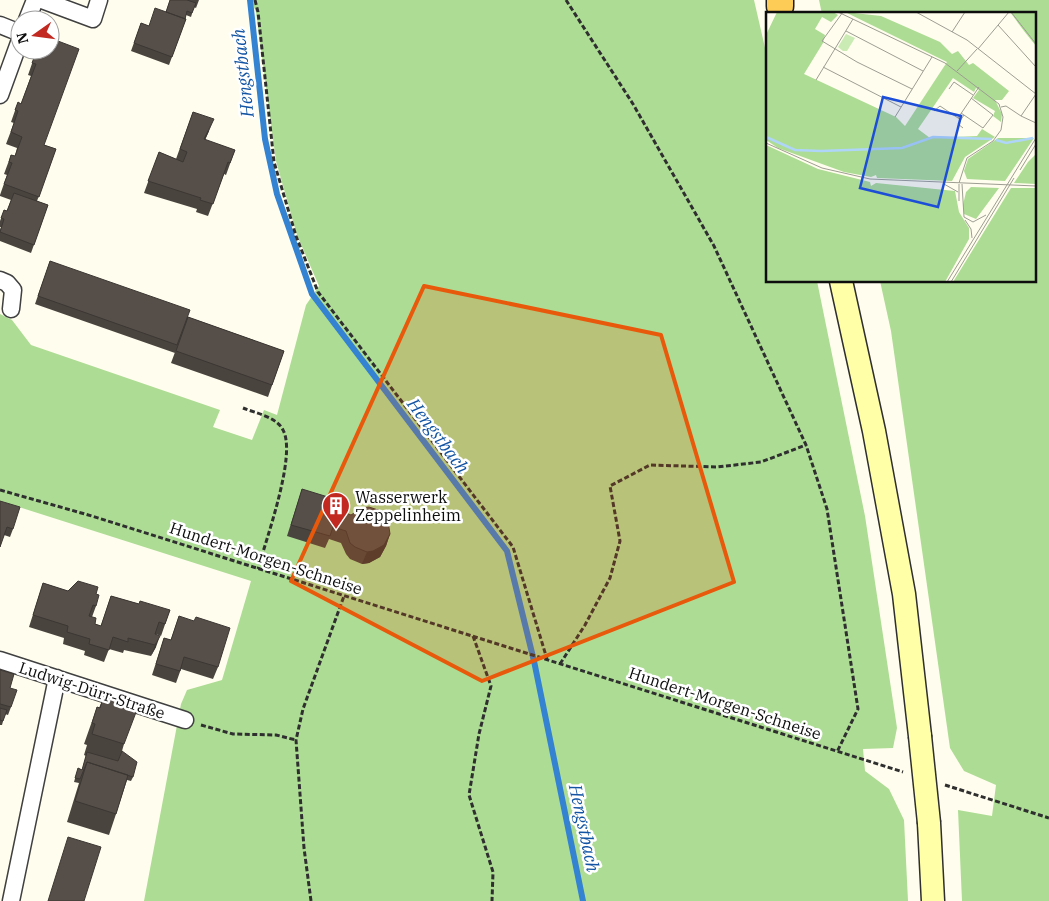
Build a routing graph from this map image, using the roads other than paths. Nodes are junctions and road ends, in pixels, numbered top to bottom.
1 (42, 0) edge
2 (99, 0) edge
3 (13, 60) edge
4 (0, 95) edge
5 (0, 280) edge
6 (841, 282) edge
7 (11, 309) dead end
8 (0, 660) edge
9 (57, 678) junction
10 (185, 720) road end
11 (11, 901) edge
12 (933, 901) edge

1 - 2 street
3 - 4 street
5 - 7 street
6 - 12 main road, bridge
8 - 9 street, Ludwig-Dürr-Straße
9 - 10 street, Ludwig-Dürr-Straße
9 - 11 street

